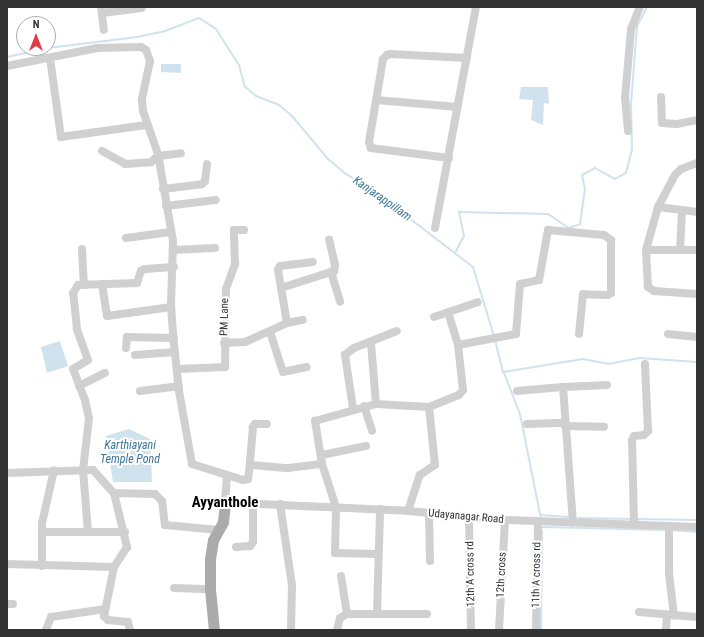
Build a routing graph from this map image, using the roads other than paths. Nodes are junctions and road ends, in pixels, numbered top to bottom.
1 (476, 7) edge
2 (640, 7) edge
3 (142, 8) dead end
4 (101, 10) edge
5 (104, 30) dead end
6 (50, 58) junction
7 (467, 58) junction
8 (7, 66) edge
9 (662, 97) dead end
10 (376, 100) junction
11 (458, 107) junction
12 (697, 120) edge
13 (146, 125) junction
14 (628, 131) dead end
15 (102, 151) dead end
16 (180, 153) dead end
17 (158, 156) junction
18 (449, 158) junction
19 (697, 163) edge
20 (207, 164) dead end
21 (163, 189) junction
22 (216, 200) dead end
23 (166, 206) junction
24 (658, 207) junction
25 (682, 210) junction
26 (697, 212) edge
27 (435, 228) dead end
28 (244, 230) dead end
29 (171, 232) junction
30 (126, 238) dead end
31 (329, 240) dead end
32 (215, 248) dead end
33 (82, 249) dead end
34 (173, 250) junction
35 (646, 250) junction
36 (680, 250) junction
37 (697, 250) edge
38 (314, 262) dead end
39 (174, 267) junction
40 (330, 272) junction
41 (84, 284) junction
42 (102, 284) junction
43 (281, 288) junction
44 (697, 294) edge
45 (340, 302) dead end
46 (478, 302) dead end
47 (171, 307) junction
48 (448, 312) junction
49 (434, 317) dead end
50 (302, 320) dead end
51 (287, 323) junction
52 (397, 331) dead end
53 (270, 332) junction
54 (579, 334) dead end
55 (668, 334) dead end
56 (697, 337) edge
57 (174, 338) junction
58 (224, 343) junction
59 (372, 343) junction
60 (458, 345) junction
61 (126, 348) dead end
62 (175, 352) junction
63 (135, 355) dead end
64 (645, 364) dead end
65 (306, 367) dead end
66 (177, 369) junction
67 (105, 373) dead end
68 (607, 385) dead end
69 (79, 386) junction
70 (179, 386) junction
71 (563, 387) junction
72 (140, 391) dead end
73 (517, 391) dead end
74 (376, 404) junction
75 (364, 406) junction
76 (429, 407) junction
77 (353, 408) junction
78 (267, 424) dead end
79 (527, 424) dead end
80 (565, 424) junction
81 (604, 427) dead end
82 (372, 431) dead end
83 (366, 446) dead end
84 (322, 455) junction
85 (322, 464) junction
86 (250, 465) junction
87 (54, 470) junction
88 (84, 470) junction
89 (7, 473) edge
90 (227, 476) junction
91 (114, 493) junction
92 (229, 504) junction
93 (253, 504) junction
94 (280, 504) junction
95 (336, 507) junction
96 (380, 509) junction
97 (408, 511) junction
98 (429, 513) junction
99 (469, 518) junction
100 (505, 520) junction
101 (540, 522) junction
102 (573, 523) junction
103 (634, 525) junction
104 (697, 527) edge
105 (219, 530) junction
106 (669, 530) junction
107 (42, 532) junction
108 (88, 532) junction
109 (125, 532) junction
110 (236, 546) dead end
111 (378, 554) junction
112 (430, 561) dead end
113 (7, 564) edge
114 (42, 566) junction
115 (114, 567) junction
116 (341, 576) dead end
117 (174, 588) dead end
118 (210, 590) junction
119 (105, 609) junction
120 (639, 612) dead end
121 (377, 613) junction
122 (347, 614) junction
123 (427, 614) dead end
124 (670, 615) junction
125 (697, 617) edge
126 (536, 629) edge
127 (46, 630) edge
128 (130, 630) edge
129 (214, 630) edge
130 (291, 630) edge
131 (337, 630) edge
132 (471, 630) edge
133 (500, 630) edge
134 (666, 630) edge

1 - 7 street
2 - 14 street
3 - 4 street
4 - 5 street
6 - 8 street
6 - 13 street
6 - 13 street
7 - 10 street
7 - 11 street
9 - 12 street
10 - 11 street
10 - 18 street
11 - 18 street
13 - 17 street
15 - 17 street
16 - 17 street
17 - 21 street
18 - 27 street
19 - 24 street
20 - 21 street
21 - 23 street
22 - 23 street
23 - 29 street
24 - 25 street
24 - 35 street
25 - 26 street
25 - 36 street
28 - 58 street, PM Lane
29 - 30 street
29 - 34 street
31 - 40 street
32 - 34 street
33 - 41 street
34 - 39 street
35 - 36 street
35 - 44 street
36 - 37 street
38 - 43 street
39 - 42 street
39 - 47 street
40 - 43 street
40 - 45 street
41 - 42 street
41 - 69 street
42 - 47 street
43 - 51 street
46 - 48 street
47 - 57 street
48 - 49 street
48 - 60 street
50 - 51 street, PM Lane
51 - 53 street, PM Lane
52 - 59 street
53 - 58 street, PM Lane
53 - 65 street
54 - 60 street
55 - 56 street
57 - 61 street
57 - 62 street
58 - 66 street, PM Lane
59 - 74 street
59 - 77 street
60 - 76 street
62 - 63 street
62 - 66 street
64 - 103 street
66 - 70 street
67 - 69 street
68 - 71 street
69 - 88 street
70 - 72 street
70 - 90 street
71 - 73 street
71 - 80 street
74 - 75 street
74 - 76 street
75 - 77 street
75 - 82 street
76 - 97 street
77 - 84 street
78 - 86 street
79 - 80 street
80 - 81 street
80 - 102 street
83 - 84 street
84 - 85 street
85 - 86 street
85 - 95 street
86 - 90 street
87 - 88 street
87 - 89 street
87 - 107 street
88 - 91 street
88 - 108 street
90 - 92 street
91 - 105 street
91 - 109 street
92 - 93 street, Udayanagar Road
92 - 105 main road
93 - 94 street, Udayanagar Road
93 - 110 street
94 - 95 street, Udayanagar Road
94 - 130 street
95 - 96 street, Udayanagar Road
95 - 111 street
96 - 97 street, Udayanagar Road
96 - 111 street
97 - 98 street, Udayanagar Road
98 - 99 street, Udayanagar Road
98 - 112 street
99 - 100 street, Udayanagar Road
99 - 132 street, 12th A cross rd
100 - 101 street, Udayanagar Road
100 - 133 street, 12th cross
101 - 102 street, Udayanagar Road
101 - 126 street, 11th A cross rd
102 - 103 street, Udayanagar Road
103 - 106 street, Udayanagar Road
104 - 106 street, Udayanagar Road
105 - 118 main road
106 - 124 street
107 - 108 street
107 - 114 street
108 - 109 street
109 - 115 street
111 - 121 street
113 - 114 street
114 - 115 street
115 - 119 street
116 - 122 street
117 - 118 street
118 - 129 main road
119 - 127 street
119 - 128 street
120 - 124 street
121 - 122 street
121 - 123 street
122 - 131 street
124 - 125 street
124 - 134 street

